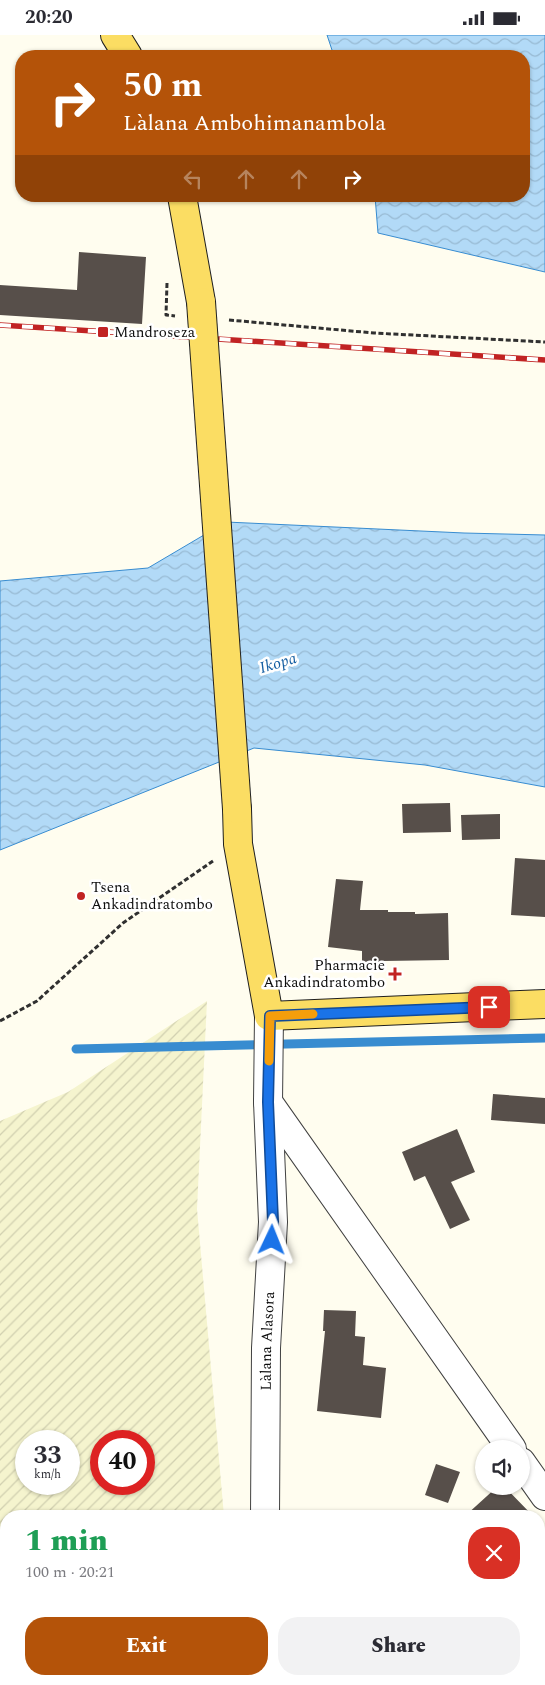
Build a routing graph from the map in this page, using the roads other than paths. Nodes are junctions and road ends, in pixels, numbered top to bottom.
1 (115, 35) edge
2 (124, 50) edge
3 (183, 202) edge
4 (545, 1004) edge
5 (270, 1016) junction
6 (268, 1102) junction
7 (506, 1440) edge
8 (530, 1475) edge
9 (545, 1496) edge
10 (266, 1510) edge

1 - 2 main road
3 - 5 main road, bridge
4 - 5 main road
5 - 6 street, Làlana Alasora
6 - 7 street
6 - 10 street, Làlana Alasora
8 - 9 street

